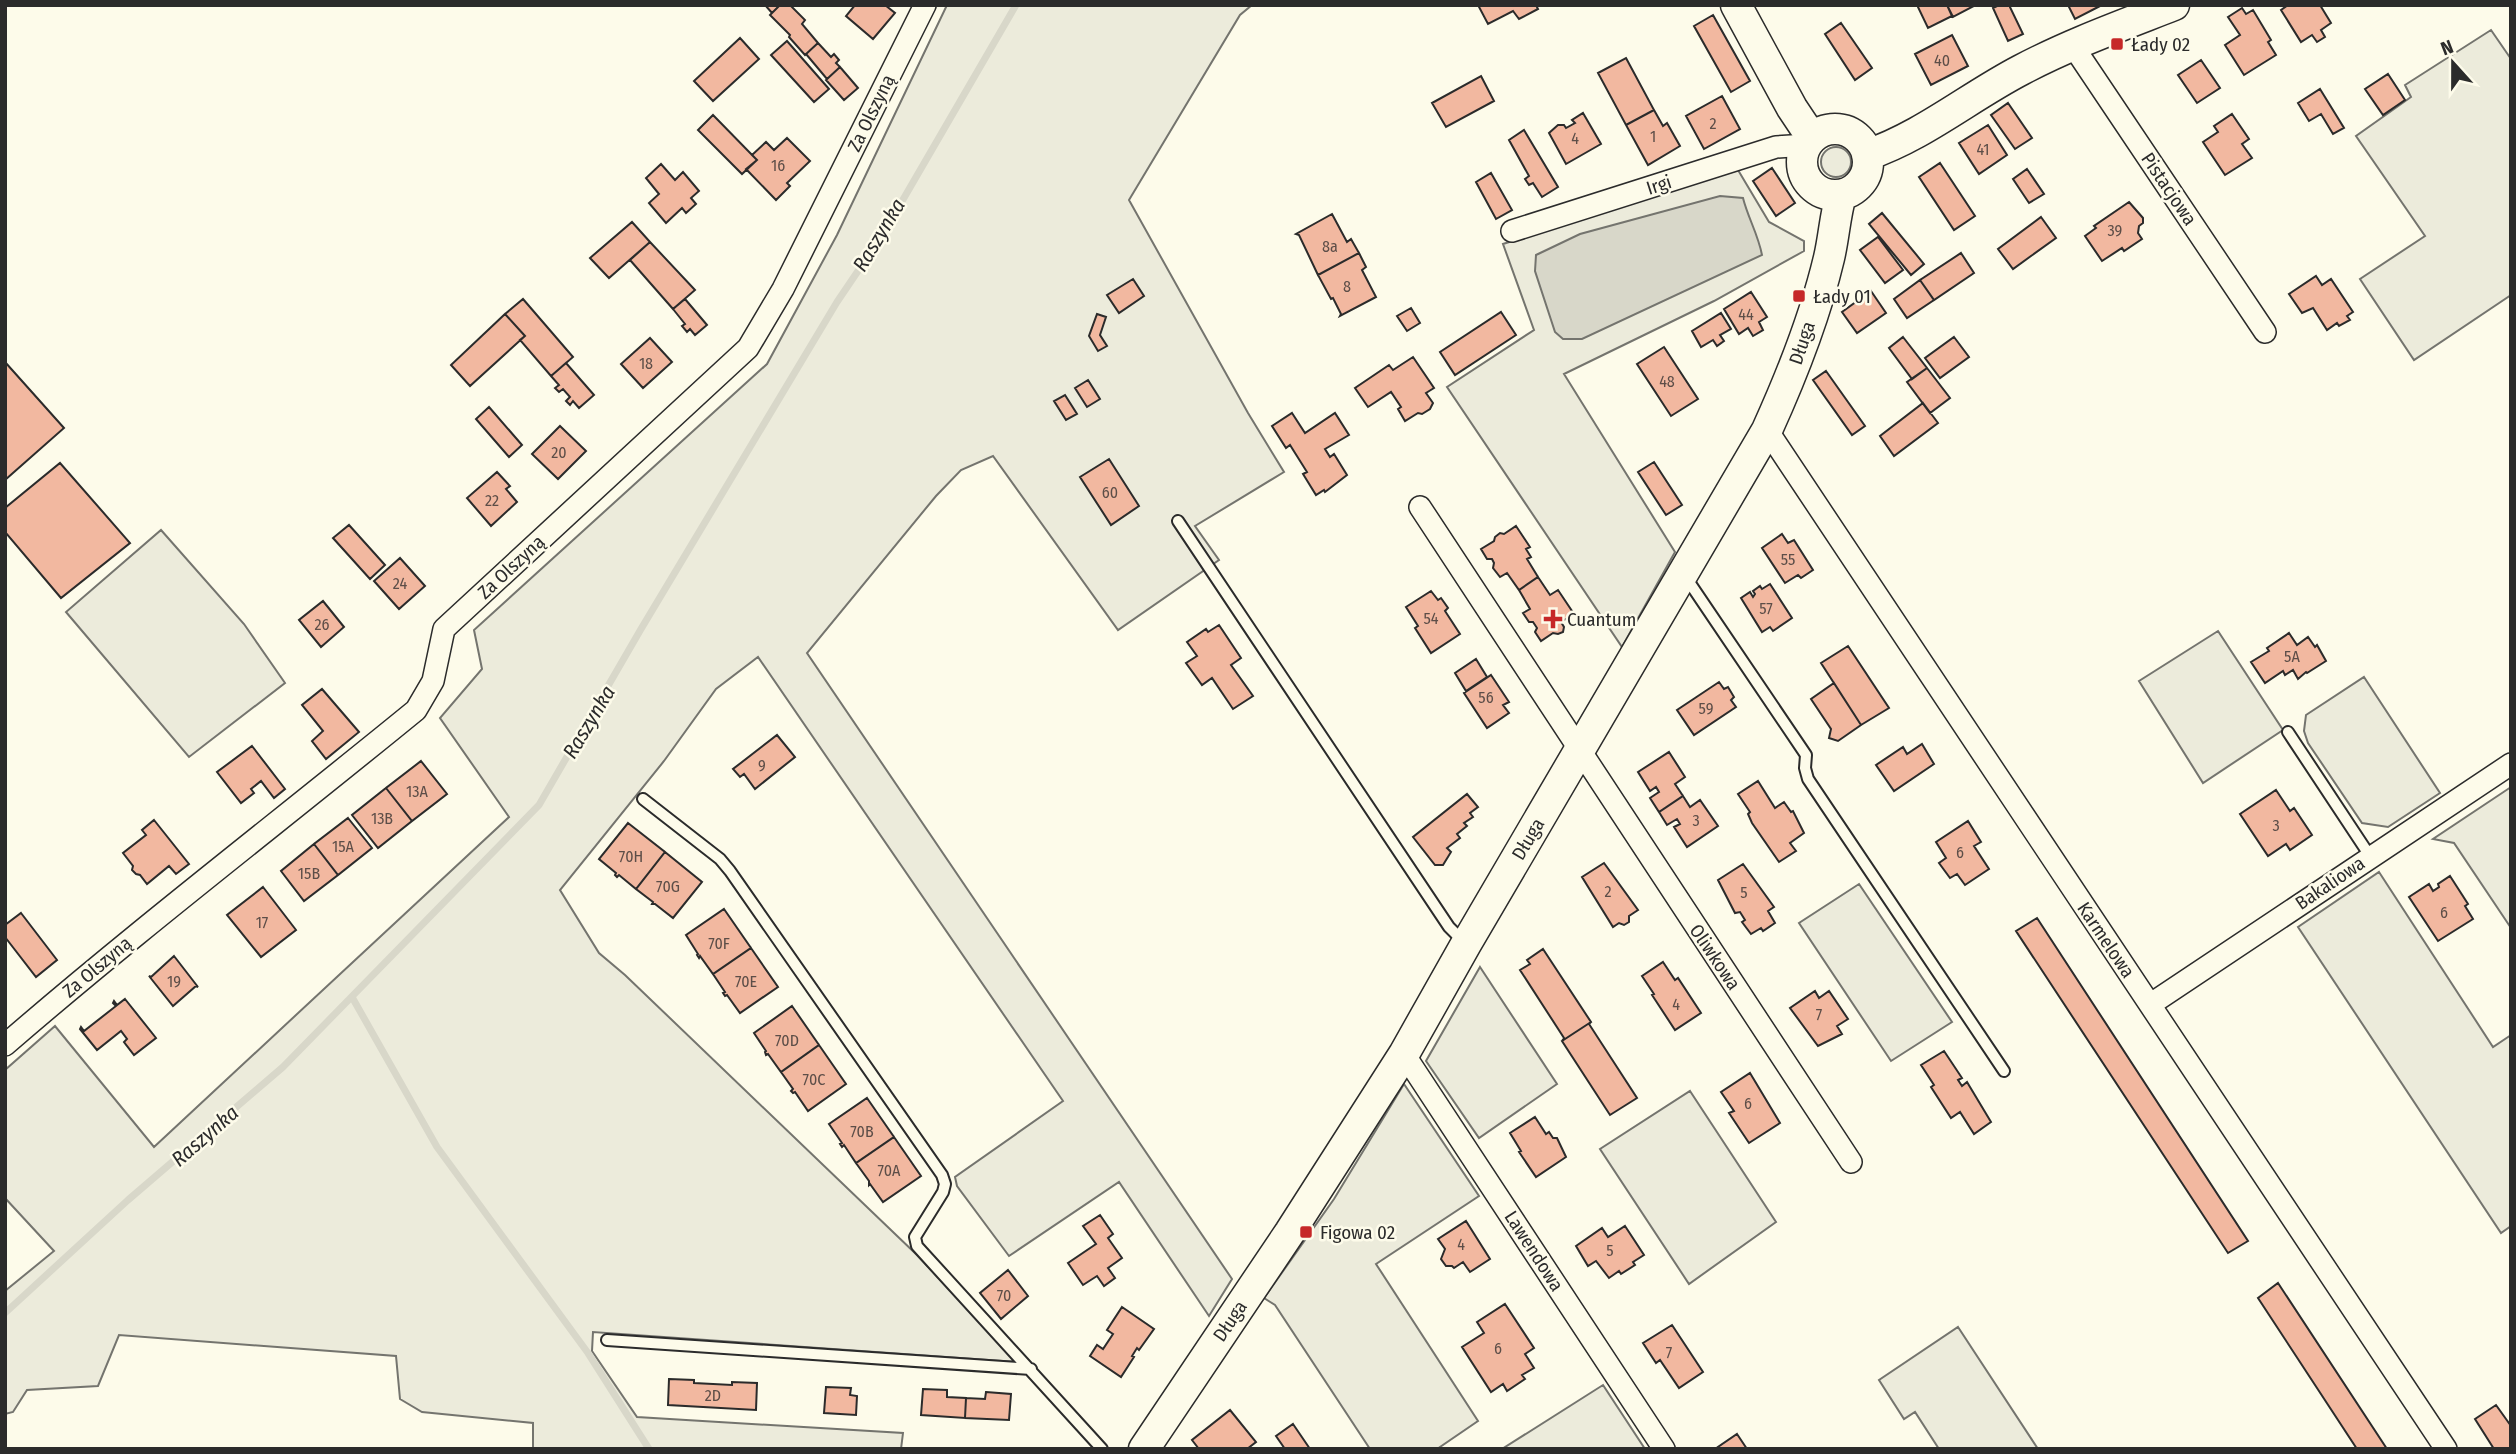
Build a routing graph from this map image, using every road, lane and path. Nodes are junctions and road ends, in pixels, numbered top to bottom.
1 (925, 5) edge
2 (1737, 5) edge
3 (2174, 5) edge
4 (2073, 46) junction
5 (1810, 142) junction
6 (1867, 155) junction
7 (1841, 195) junction
8 (1512, 231) dead end
9 (2264, 332) dead end
10 (1766, 430) junction
11 (1420, 507) dead end
12 (1178, 521) dead end
13 (1683, 573) junction
14 (2288, 732) dead end
15 (1579, 752) junction
16 (2511, 764) edge
17 (643, 799) dead end
18 (2370, 856) junction
19 (1466, 944) junction
20 (2151, 1004) junction
21 (5, 1045) edge
22 (1404, 1054) junction
23 (2004, 1071) dead end
24 (1851, 1162) dead end
25 (607, 1340) dead end
26 (1031, 1369) junction
27 (1102, 1449) edge
28 (1144, 1449) edge
29 (1664, 1449) edge
30 (2446, 1449) edge

1 - 21 street, Za Olszyną
2 - 5 street
3 - 4 street
4 - 6 street
4 - 9 street, Pistacjowa
5 - 6 street
5 - 7 street
5 - 8 street, Irgi
6 - 7 street
7 - 10 street, Długa
10 - 13 street, Długa
10 - 20 street, Karmelowa
11 - 15 street, Oliwkowa
12 - 19 lane
13 - 15 street, Długa
13 - 23 lane
14 - 18 lane
15 - 19 street, Długa
15 - 24 street, Oliwkowa
16 - 18 street, Bakaliowa
17 - 26 lane
18 - 20 street, Bakaliowa
19 - 22 street, Długa
20 - 30 street, Karmelowa
22 - 28 street, Długa
22 - 29 street, Lawendowa
25 - 26 lane
26 - 27 lane

